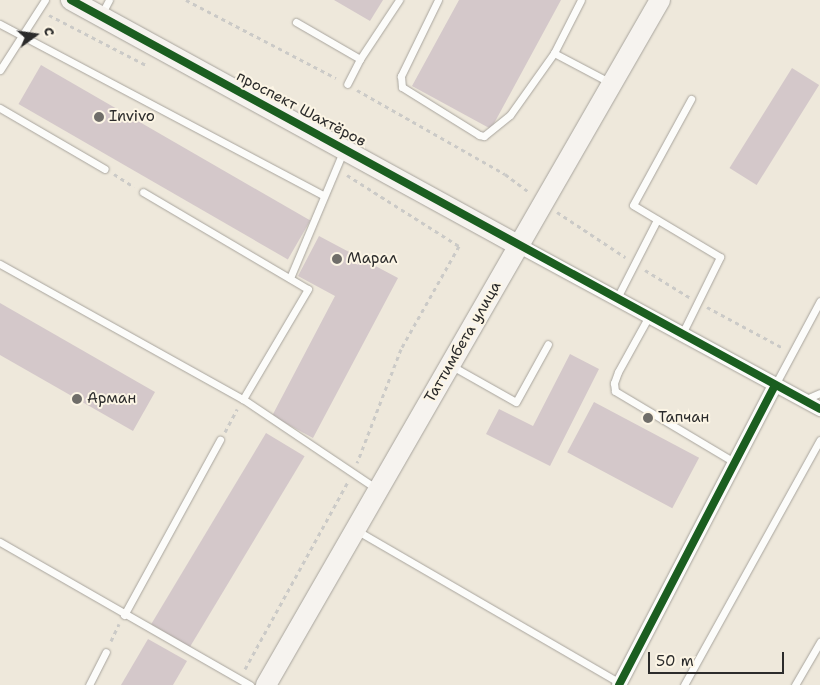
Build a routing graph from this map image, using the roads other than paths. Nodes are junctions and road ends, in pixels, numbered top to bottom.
1 (45, 0) edge
2 (71, 0) edge
3 (399, 0) edge
4 (438, 0) edge
5 (581, 0) edge
6 (660, 0) edge
7 (104, 8) edge
8 (296, 22) dead end
9 (0, 24) edge
10 (22, 36) junction
11 (554, 53) junction
12 (360, 59) junction
13 (0, 70) edge
14 (347, 84) road end
15 (612, 84) junction
16 (691, 99) dead end
17 (0, 108) edge
18 (344, 148) junction
19 (105, 169) road end
20 (143, 192) road end
21 (324, 195) junction
22 (657, 220) junction
23 (518, 245) junction
24 (0, 264) edge
25 (290, 278) junction
26 (616, 298) junction
27 (820, 301) edge
28 (649, 316) junction
29 (682, 334) junction
30 (548, 344) dead end
31 (450, 365) junction
32 (775, 385) junction
33 (820, 393) edge
34 (243, 399) junction
35 (802, 400) junction
36 (820, 410) edge
37 (220, 440) road end
38 (820, 440) edge
39 (734, 462) junction
40 (378, 490) junction
41 (356, 530) junction
42 (0, 542) edge
43 (124, 615) junction
44 (820, 642) edge
45 (106, 652) road end
46 (619, 684) edge
47 (89, 685) edge
48 (250, 685) edge
49 (266, 685) edge
50 (684, 685) edge
51 (795, 685) edge

1 - 10 lane
2 - 7 main road, проспект Шахтёров
3 - 12 lane
4 - 11 lane
5 - 11 lane
6 - 15 main road, Таттимбета улица
7 - 18 main road, проспект Шахтёров
8 - 12 lane
9 - 10 lane
10 - 13 lane
10 - 21 lane
11 - 15 lane
12 - 14 lane
15 - 23 main road, Таттимбета улица
16 - 22 lane
17 - 19 lane
18 - 21 lane
18 - 23 main road, проспект Шахтёров
20 - 25 lane
21 - 25 lane
22 - 26 lane
22 - 29 lane
23 - 26 street
23 - 31 main road, Таттимбета улица
24 - 34 lane
25 - 34 lane
26 - 28 street
27 - 32 lane
28 - 29 street
28 - 39 lane
29 - 32 street
30 - 31 lane
31 - 40 main road, Таттимбета улица
32 - 35 street
32 - 39 street
33 - 35 lane
34 - 40 lane
35 - 36 street
37 - 43 lane
38 - 50 lane
39 - 46 street
40 - 41 main road, Таттимбета улица
41 - 46 lane
41 - 49 main road, Таттимбета улица
42 - 43 lane
43 - 48 lane
44 - 51 lane
45 - 47 lane

